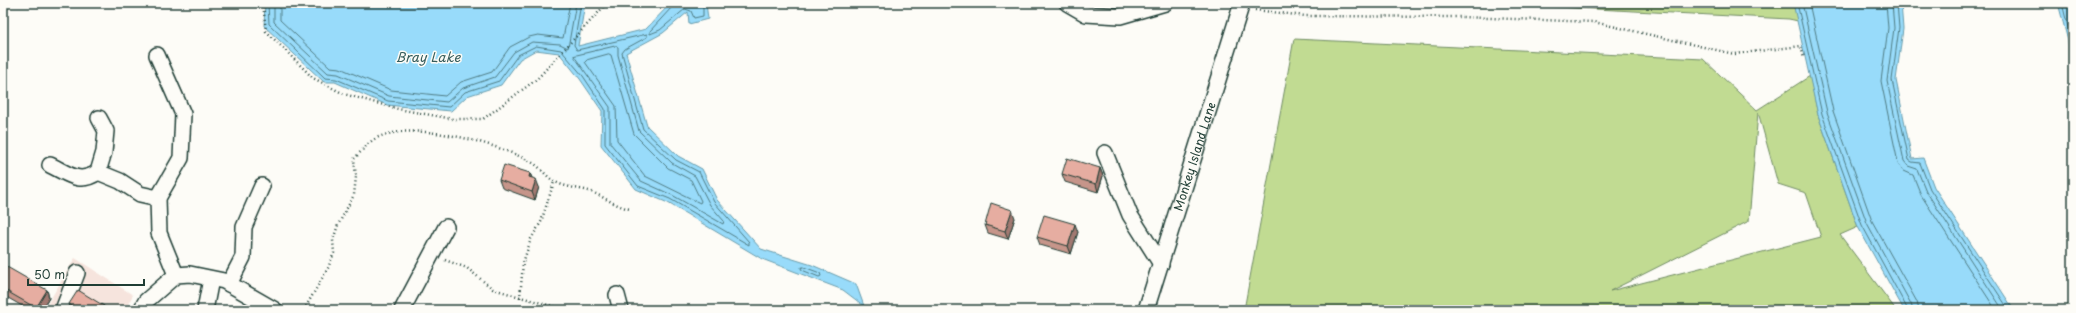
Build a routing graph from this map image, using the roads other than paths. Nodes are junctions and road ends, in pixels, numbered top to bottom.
1 (1067, 3) edge
2 (1165, 3) edge
3 (1242, 6) edge
4 (157, 55) dead end
5 (99, 118) dead end
6 (1105, 153) dead end
7 (50, 165) dead end
8 (98, 172) junction
9 (262, 186) dead end
10 (158, 198) junction
11 (446, 227) dead end
12 (1161, 264) junction
13 (77, 273) dead end
14 (176, 275) junction
15 (211, 279) junction
16 (230, 284) junction
17 (617, 295) dead end
18 (206, 309) edge
19 (62, 310) edge
20 (142, 310) edge
21 (275, 310) edge
22 (402, 310) edge
23 (622, 310) edge
24 (1146, 310) edge

1 - 2 street
3 - 12 street, Monkey Island Lane
4 - 10 street
5 - 8 street
6 - 12 street
7 - 8 street
8 - 10 street
9 - 16 street
10 - 14 street
11 - 22 street
12 - 24 street, Monkey Island Lane
13 - 19 street
14 - 15 street
14 - 20 street
15 - 16 street
15 - 18 street
16 - 21 street
17 - 23 street

